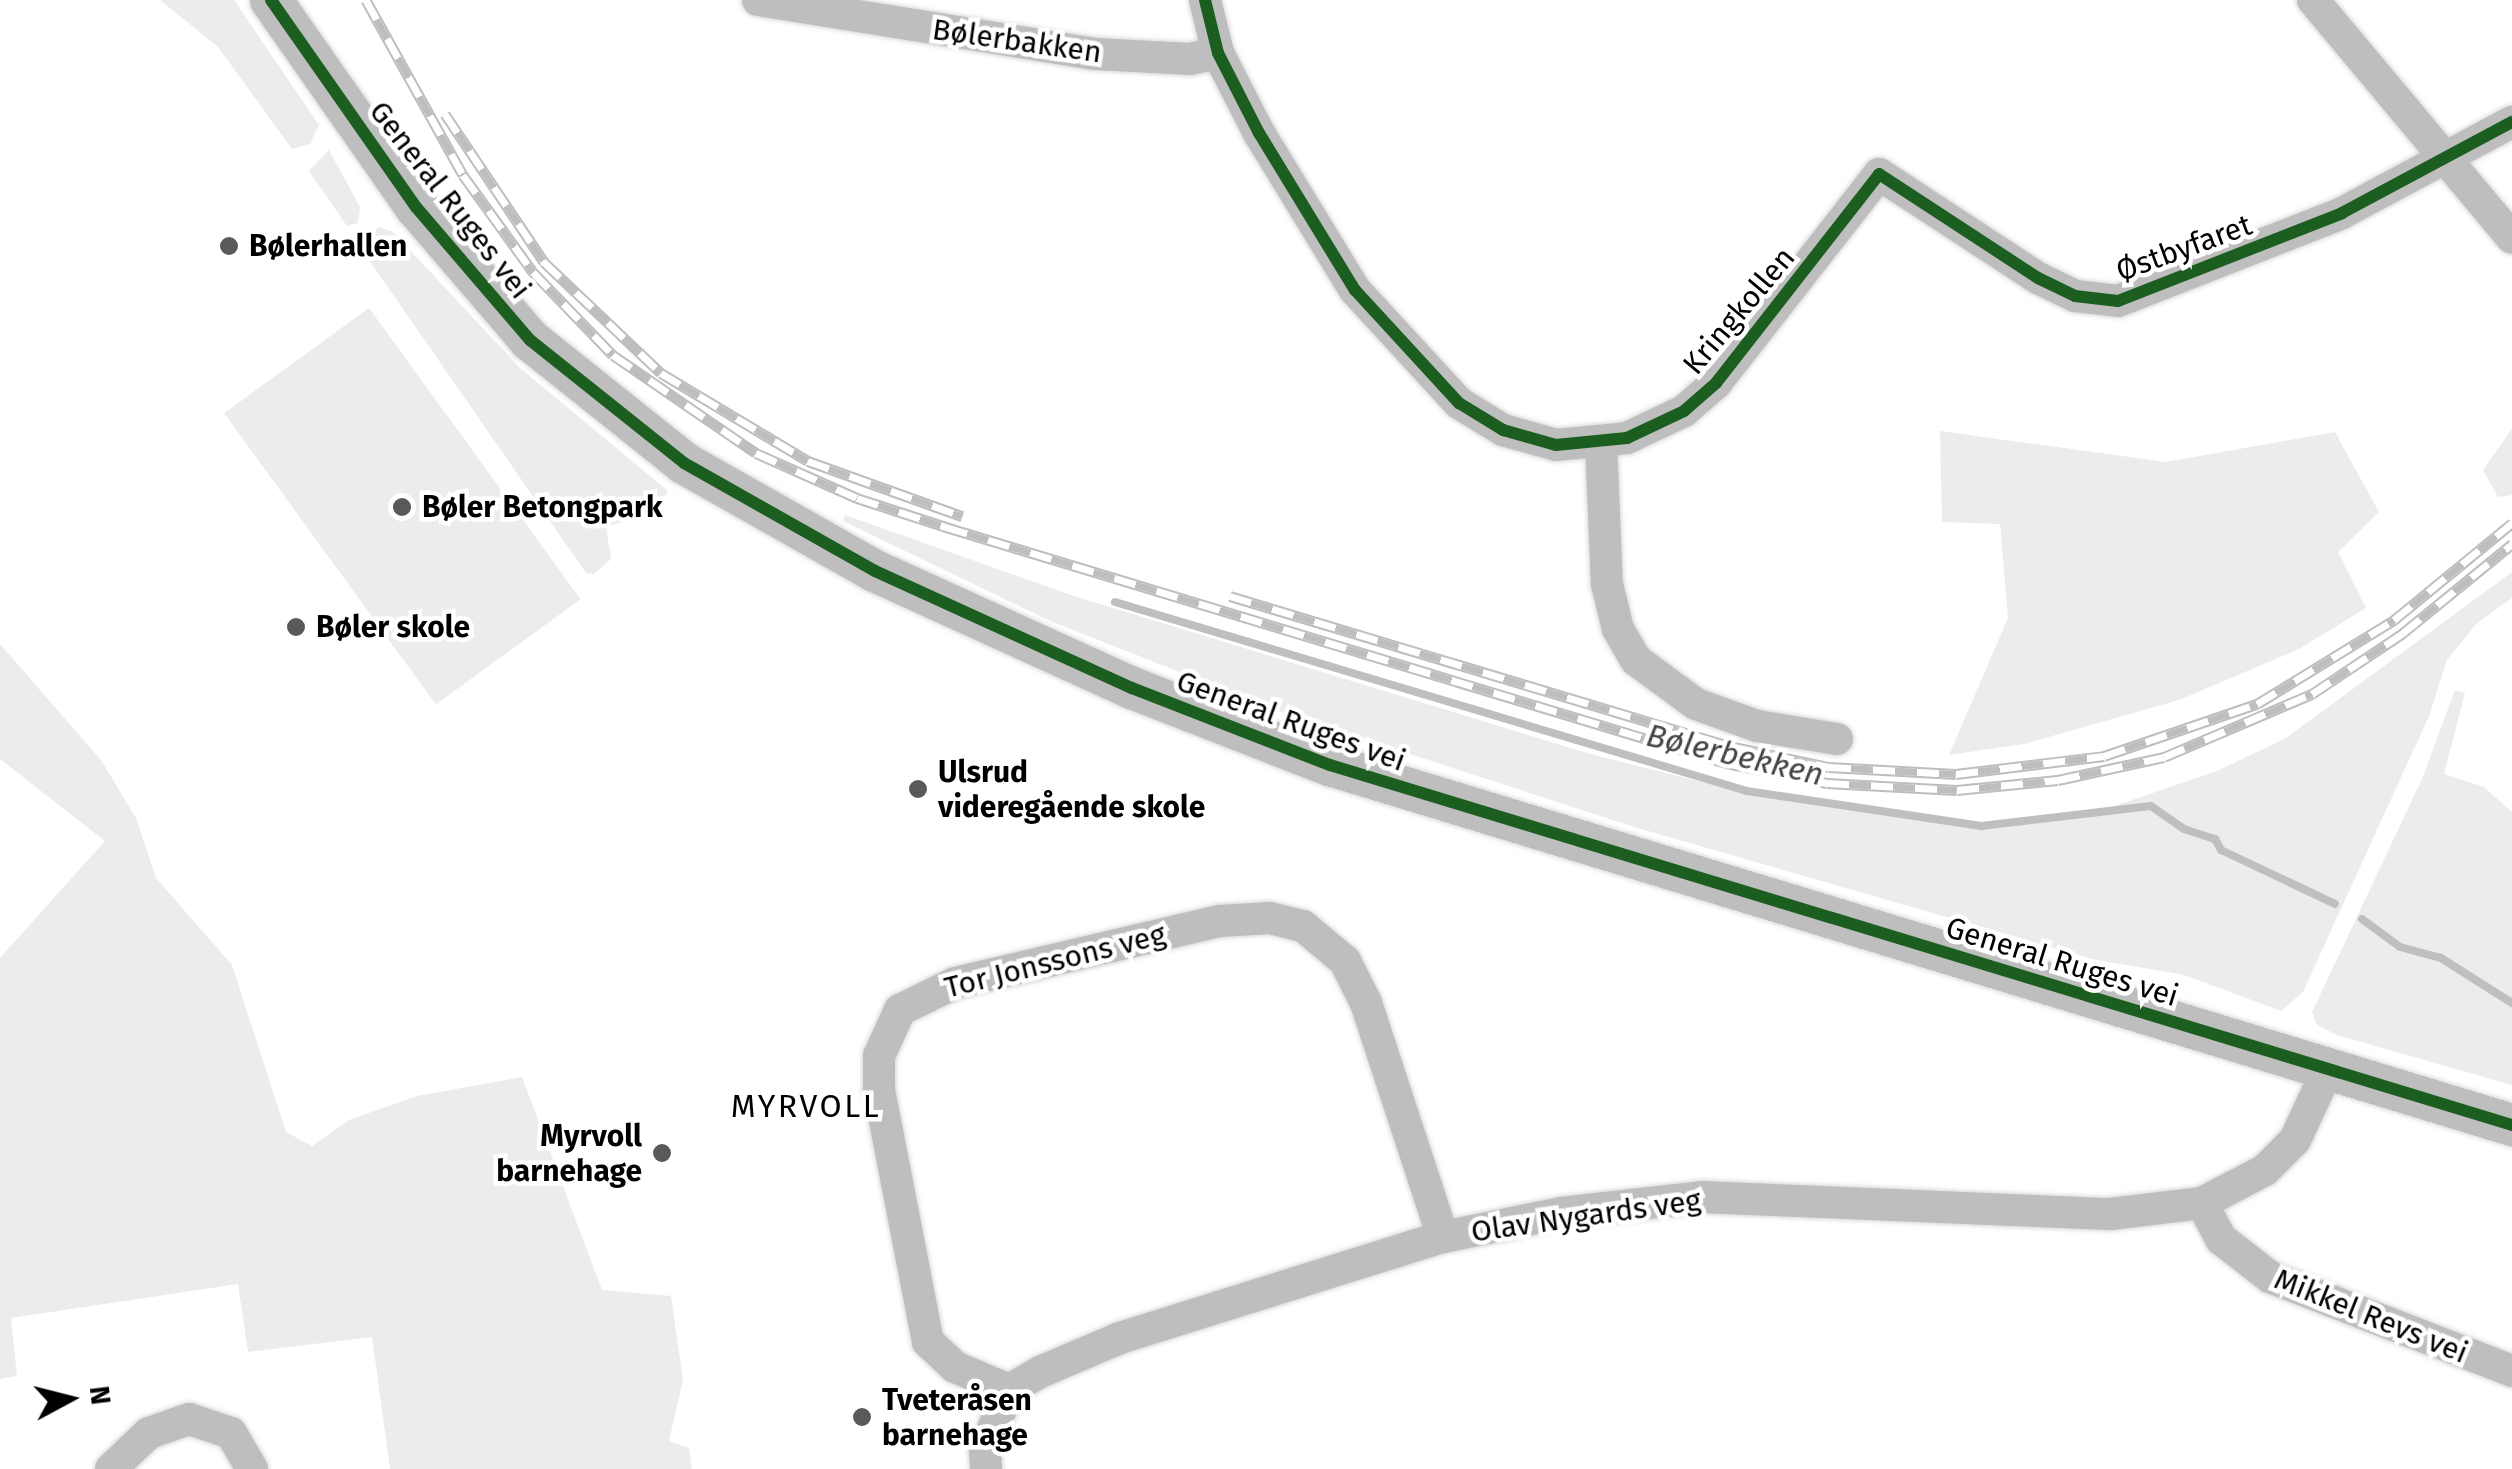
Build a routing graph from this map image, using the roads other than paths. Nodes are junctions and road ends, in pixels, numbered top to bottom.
1 (271, 0) edge
2 (758, 0) edge
3 (1205, 0) edge
4 (2313, 0) edge
5 (1218, 53) junction
6 (2512, 122) edge
7 (2444, 160) junction
8 (1879, 174) joint
9 (2512, 238) edge
10 (1601, 442) junction
11 (1837, 739) dead end
12 (2328, 1069) junction
13 (2512, 1125) edge
14 (2202, 1204) junction
15 (1443, 1237) junction
16 (2512, 1371) edge
17 (1009, 1390) junction
18 (111, 1469) edge
19 (252, 1469) edge
20 (986, 1469) edge

1 - 12 main road, General Ruges vei
2 - 5 street, Bølerbakken
3 - 5 street, Kringkollen
4 - 7 street
5 - 10 street, Kringkollen
6 - 7 street, Østbyfaret
7 - 8 street, Østbyfaret
7 - 9 street
8 - 10 street, Kringkollen
10 - 11 street
12 - 13 main road, General Ruges vei
12 - 14 street, Olav Nygards veg
14 - 15 street, Olav Nygards veg
14 - 16 street, Mikkel Revs vei
15 - 17 street, Olav Nygards veg
15 - 17 street, Tor Jonssons veg
17 - 20 street
18 - 19 street

